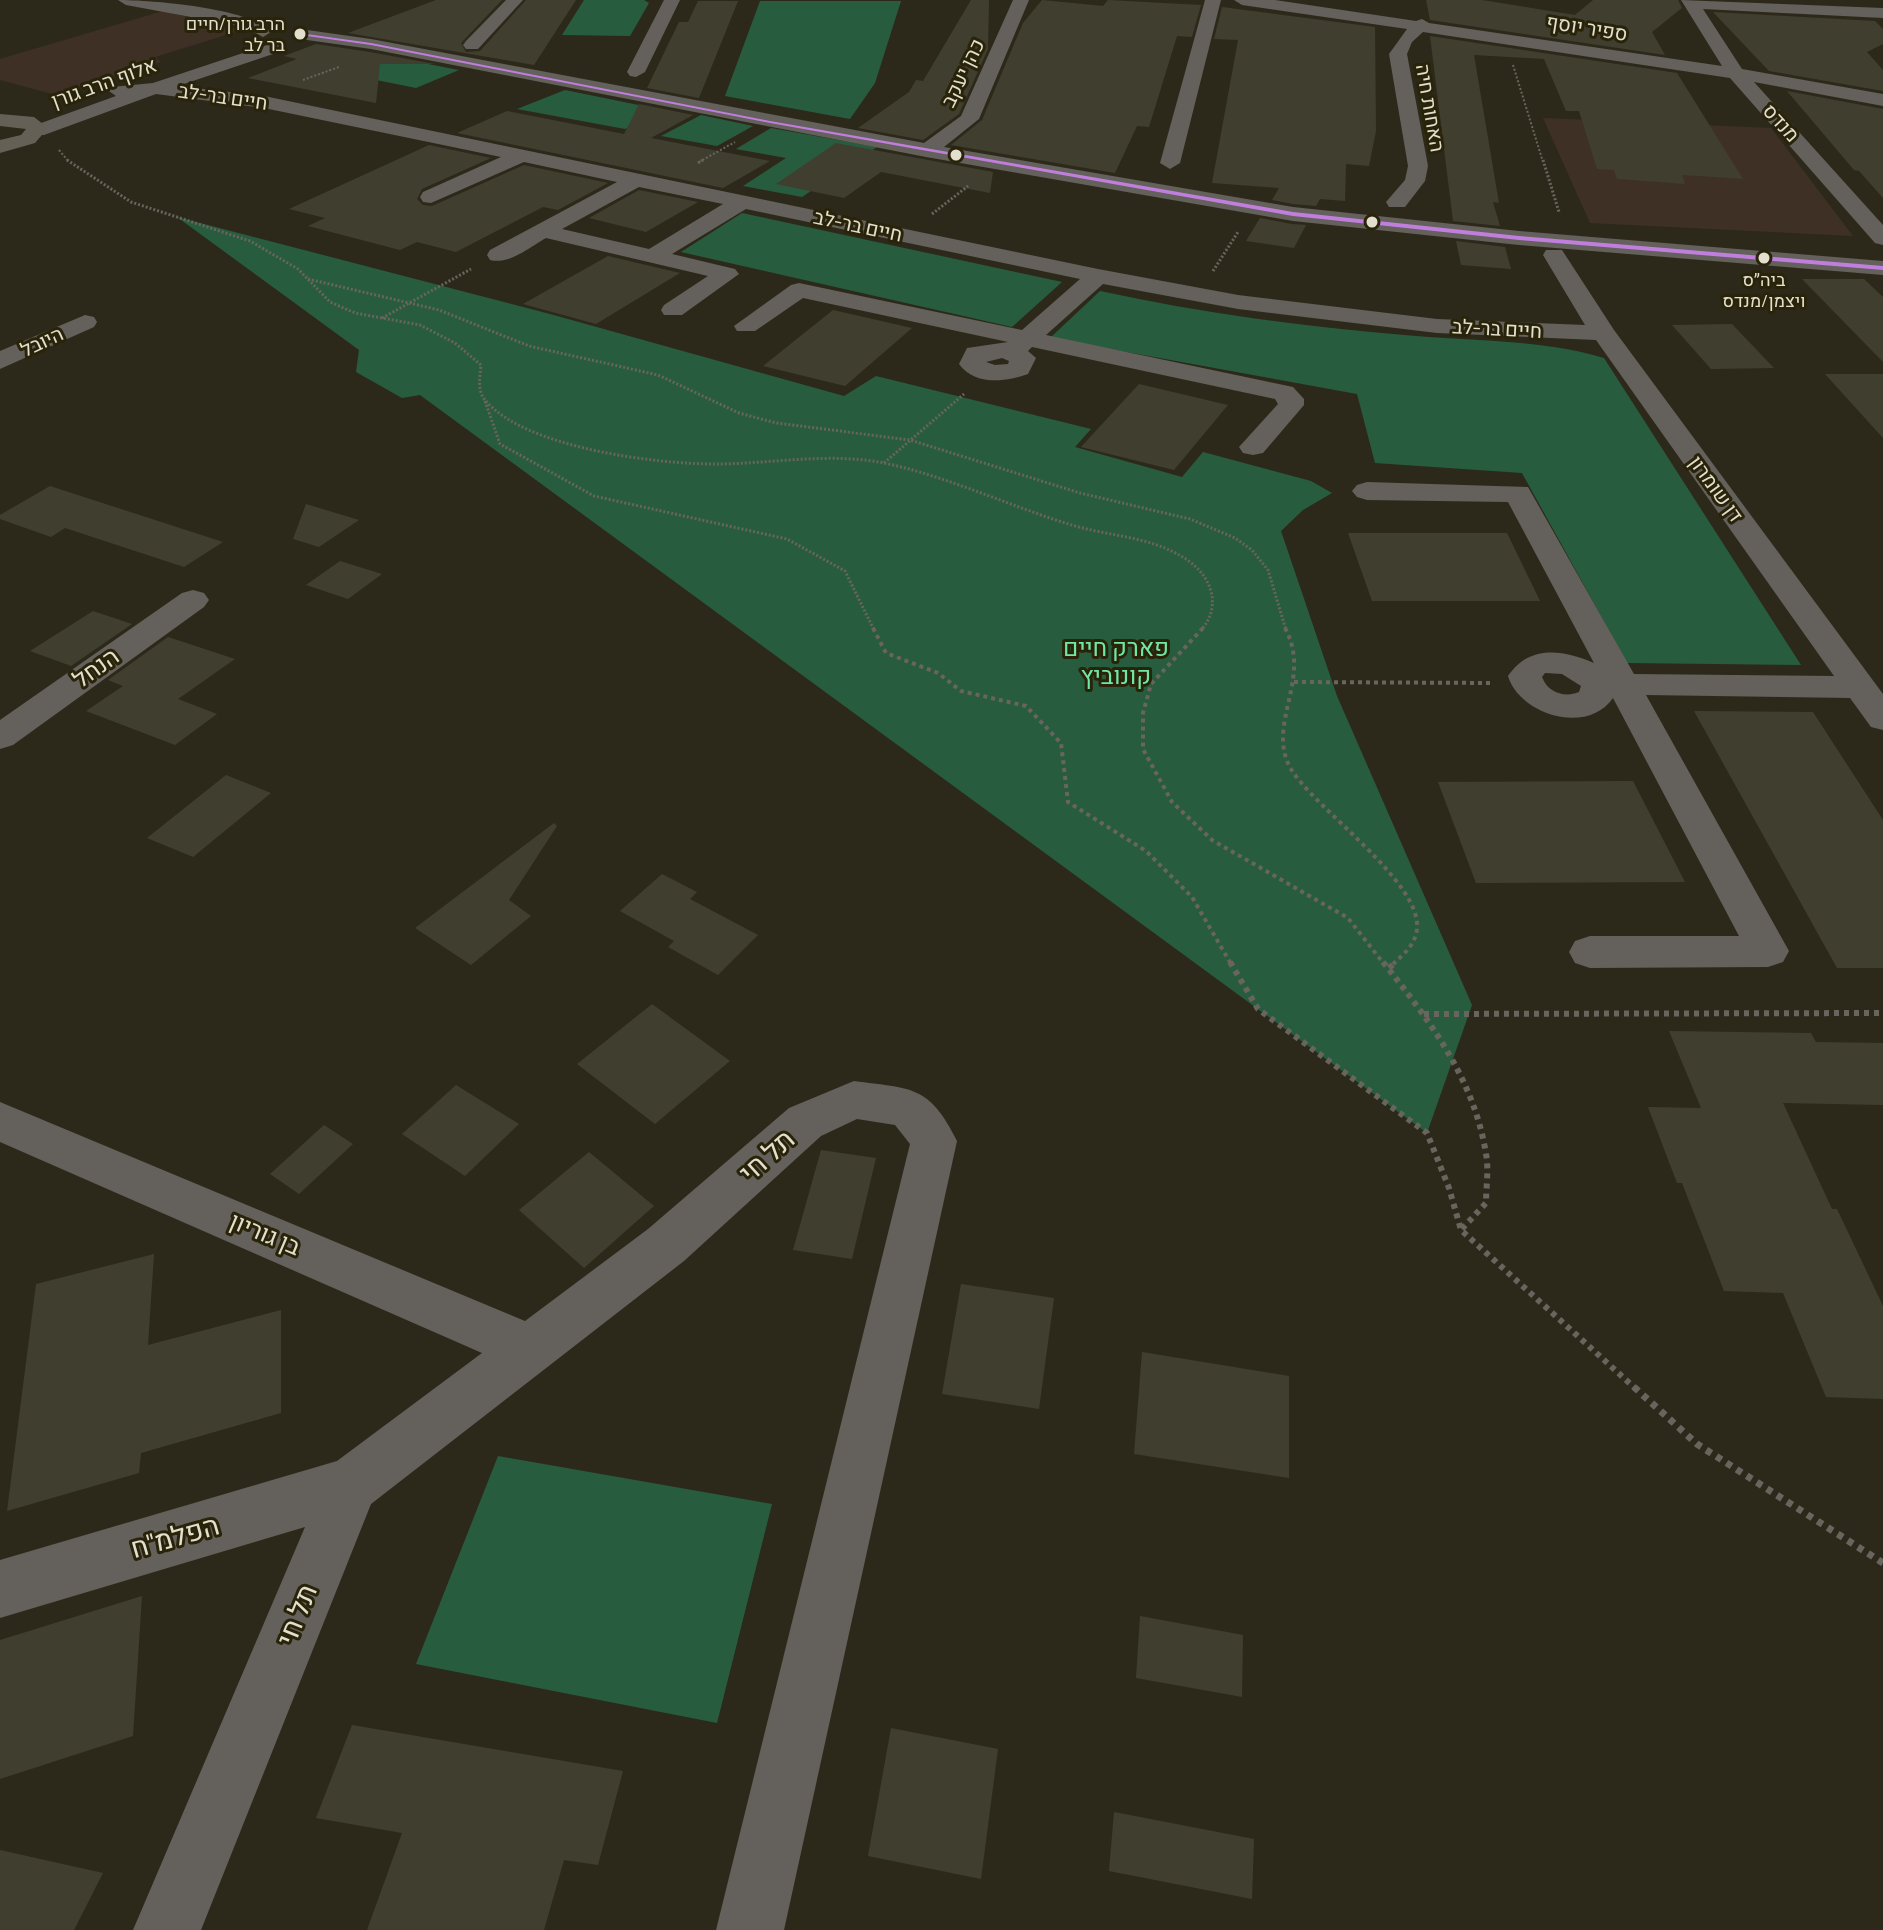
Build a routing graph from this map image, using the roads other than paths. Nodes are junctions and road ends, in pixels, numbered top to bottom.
1 (126, 0) edge
2 (515, 0) edge
3 (672, 0) edge
4 (1021, 0) edge
5 (1213, 0) edge
6 (1242, 0) edge
7 (1257, 0) edge
8 (1379, 0) edge
9 (1692, 2) edge
10 (1883, 13) edge
11 (1356, 15) junction
12 (1422, 24) junction
13 (263, 32) junction
14 (287, 42) junction
15 (243, 43) junction
16 (472, 45) dead end
17 (636, 72) dead end
18 (1736, 73) junction
19 (152, 88) junction
20 (118, 91) junction
21 (1883, 100) edge
22 (9, 120) edge
23 (37, 131) junction
24 (0, 147) edge
25 (926, 151) junction
26 (521, 156) junction
27 (1170, 163) dead end
28 (636, 180) junction
29 (431, 197) dead end
30 (742, 202) junction
31 (1397, 202) dead end
32 (1416, 226) junction
33 (554, 234) dead end
34 (1883, 238) edge
35 (1560, 243) junction
36 (1883, 254) edge
37 (652, 257) junction
38 (489, 260) road end
39 (1883, 268) edge
40 (1098, 276) junction
41 (673, 310) dead end
42 (85, 322) dead end
43 (746, 326) dead end
44 (1603, 333) junction
45 (1019, 346) junction
46 (0, 361) edge
47 (1253, 447) dead end
48 (1367, 491) dead end
49 (193, 600) dead end
50 (1526, 683) road end
51 (1610, 684) junction
52 (1860, 687) junction
53 (1883, 719) edge
54 (0, 737) edge
55 (1590, 952) dead end
56 (0, 1121) edge
57 (530, 1348) junction
58 (351, 1485) junction
59 (0, 1589) edge
60 (167, 1930) edge
61 (750, 1930) edge

1 - 13 street
2 - 16 street
3 - 17 street
4 - 25 street, כהן יעקב
5 - 27 street
6 - 7 street, ספיר יוסף
7 - 11 street, ספיר יוסף
8 - 11 street
9 - 10 street
9 - 18 street, מנדס
11 - 12 street, ספיר יוסף
12 - 18 street, ספיר יוסף
12 - 31 street, האחות חיה
13 - 14 street
13 - 15 street, אלוף הרב גורן
14 - 15 street
14 - 19 street, אלוף הרב גורן
14 - 25 street
15 - 20 street, אלוף הרב גורן
18 - 21 street, ספיר יוסף
18 - 34 street, מנדס
19 - 20 street, חיים בר-לב
19 - 23 street, אלוף הרב גורן
19 - 26 street, חיים בר-לב
20 - 22 street, אלוף הרב גורן
22 - 23 main road
23 - 24 main road
25 - 32 street
26 - 28 street, חיים בר-לב
26 - 29 street
28 - 30 street, חיים בר-לב
28 - 38 street
30 - 37 street
30 - 40 street, חיים בר-לב
32 - 35 street
32 - 39 street
33 - 37 street
35 - 36 street
35 - 44 street, דן שומרון
37 - 41 street
40 - 44 street, חיים בר-לב
40 - 45 street
42 - 46 street, היובל
43 - 45 street
44 - 52 street, דן שומרון
45 - 47 street
48 - 51 street
49 - 54 street, הנחל
50 - 51 street
51 - 52 street
51 - 55 street
52 - 53 street, דן שומרון
56 - 57 street, בן גוריון
57 - 58 street, תל חי
57 - 61 street, תל חי
58 - 59 street, הפלמ"ח
58 - 60 street, תל חי

